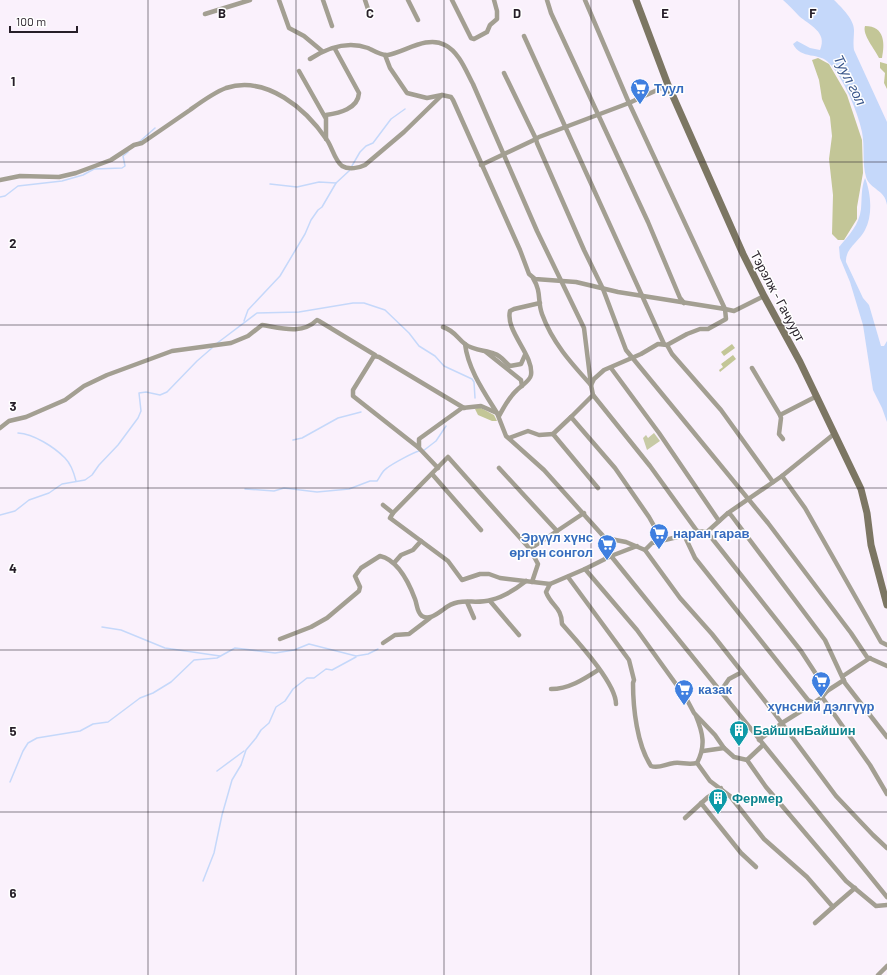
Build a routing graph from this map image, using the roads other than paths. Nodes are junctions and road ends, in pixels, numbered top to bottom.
1 (250, 0) edge
2 (279, 0) edge
3 (323, 0) edge
4 (365, 0) edge
5 (408, 0) edge
6 (452, 0) edge
7 (494, 0) edge
8 (547, 0) edge
9 (584, 0) edge
10 (636, 0) edge
11 (205, 14) dead end
12 (370, 15) dead end
13 (418, 20) dead end
14 (332, 26) dead end
15 (524, 36) dead end
16 (335, 48) junction
17 (322, 51) junction
18 (385, 55) junction
19 (310, 59) dead end
20 (299, 71) dead end
21 (504, 73) dead end
22 (668, 85) junction
23 (442, 95) junction
24 (629, 103) junction
25 (598, 114) junction
26 (325, 117) junction
27 (565, 126) junction
28 (326, 139) junction
29 (536, 139) junction
30 (504, 155) junction
31 (482, 164) junction
32 (0, 180) edge
33 (532, 278) junction
34 (562, 282) junction
35 (603, 289) junction
36 (640, 296) junction
37 (764, 296) junction
38 (540, 303) junction
39 (684, 303) junction
40 (725, 309) junction
41 (444, 327) dead end
42 (465, 344) junction
43 (665, 345) junction
44 (486, 352) junction
45 (525, 354) junction
46 (375, 355) junction
47 (632, 357) junction
48 (611, 368) junction
49 (752, 368) dead end
50 (591, 385) junction
51 (522, 386) junction
52 (593, 395) junction
53 (817, 396) junction
54 (464, 408) junction
55 (498, 414) junction
56 (780, 415) junction
57 (571, 417) junction
58 (0, 428) edge
59 (552, 434) junction
60 (834, 434) junction
61 (509, 438) junction
62 (783, 439) dead end
63 (419, 448) junction
64 (438, 468) junction
65 (499, 468) dead end
66 (432, 474) junction
67 (782, 476) junction
68 (773, 482) junction
69 (598, 488) dead end
70 (747, 499) junction
71 (383, 505) dead end
72 (393, 513) junction
73 (584, 513) junction
74 (728, 513) junction
75 (719, 521) junction
76 (481, 530) dead end
77 (557, 531) junction
78 (697, 531) junction
79 (707, 532) junction
80 (686, 535) junction
81 (605, 538) junction
82 (662, 540) junction
83 (421, 541) junction
84 (637, 546) junction
85 (530, 549) junction
86 (645, 550) junction
87 (611, 556) junction
88 (394, 563) junction
89 (585, 570) junction
90 (568, 577) junction
91 (526, 581) junction
92 (532, 582) junction
93 (550, 584) junction
94 (490, 601) junction
95 (467, 602) junction
96 (887, 605) edge
97 (433, 616) junction
98 (474, 618) dead end
99 (519, 635) dead end
100 (280, 639) dead end
101 (383, 643) dead end
102 (887, 645) edge
103 (870, 658) junction
104 (887, 666) edge
105 (598, 670) junction
106 (742, 672) junction
107 (844, 678) junction
108 (551, 689) dead end
109 (827, 691) junction
110 (720, 692) junction
111 (822, 697) junction
112 (814, 703) junction
113 (616, 704) dead end
114 (694, 713) junction
115 (782, 722) junction
116 (887, 737) edge
117 (759, 740) junction
118 (763, 745) junction
119 (724, 748) junction
120 (702, 752) junction
121 (746, 760) junction
122 (697, 763) junction
123 (721, 788) junction
124 (887, 794) edge
125 (701, 803) junction
126 (685, 818) dead end
127 (887, 848) edge
128 (756, 867) dead end
129 (854, 888) junction
130 (887, 897) edge
131 (887, 905) edge
132 (833, 907) junction
133 (815, 923) dead end
134 (887, 966) edge
135 (878, 975) edge

1 - 11 street
2 - 17 street
3 - 14 street
4 - 12 street
5 - 13 street
6 - 7 street
8 - 25 street
9 - 24 street
10 - 22 main road, Тэрэлж - Гачуурт
15 - 27 street
16 - 17 street
16 - 18 street
16 - 26 street
17 - 19 street
18 - 23 street
18 - 30 street
20 - 26 street
21 - 29 street
22 - 24 street
22 - 37 main road, Тэрэлж - Гачуурт
23 - 28 street
23 - 31 street
24 - 25 street
24 - 40 street
25 - 27 street
25 - 39 street
26 - 28 street
27 - 29 street
27 - 36 street
28 - 32 street
29 - 30 street
29 - 35 street
30 - 31 street
30 - 34 street
31 - 33 street
33 - 34 street
33 - 38 street
34 - 35 street
34 - 50 street
35 - 36 street
35 - 47 street
36 - 39 street
36 - 43 street
37 - 40 street
37 - 53 main road, Тэрэлж - Гачуурт
38 - 45 street
38 - 50 street
39 - 40 street
40 - 43 street
41 - 42 street
42 - 44 street
42 - 55 street
43 - 47 street
43 - 68 street
44 - 45 street
44 - 51 street
45 - 51 street
46 - 54 street
46 - 58 street
46 - 63 street
47 - 48 street
47 - 70 street
48 - 50 street
48 - 75 street
49 - 56 street
50 - 52 street
51 - 55 street
52 - 57 street
52 - 78 street
53 - 56 street
53 - 60 main road, Тэрэлж - Гачуурт
54 - 55 street
54 - 63 street
55 - 61 street
56 - 62 street
57 - 59 street
57 - 82 street
59 - 61 street
59 - 69 street
60 - 67 street
60 - 96 main road, Тэрэлж - Гачуурт
61 - 73 street
63 - 64 street
64 - 66 street
64 - 85 street
65 - 77 street
66 - 72 street
66 - 76 street
67 - 68 street
67 - 102 street
68 - 70 street
70 - 74 street
70 - 103 street
71 - 72 street
72 - 83 street
73 - 77 street
73 - 81 street
74 - 75 street
74 - 107 street
75 - 79 street
77 - 85 street
78 - 79 street
78 - 80 street
79 - 109 street
80 - 82 street
80 - 112 street
81 - 84 street
81 - 87 street
82 - 86 street
83 - 88 street
83 - 91 street
84 - 86 street
84 - 87 street
85 - 92 street
86 - 106 street
87 - 89 street
87 - 110 street
88 - 97 street
88 - 100 street
89 - 90 street
89 - 114 street
90 - 93 street
90 - 122 street
91 - 92 street
91 - 94 street
92 - 93 street
93 - 105 street
94 - 95 street
94 - 99 street
95 - 97 street
95 - 98 street
97 - 101 street
103 - 104 street
103 - 107 street
105 - 108 street
105 - 113 street
106 - 110 street
106 - 115 street
107 - 109 street
107 - 116 street
109 - 111 street
110 - 117 street
111 - 112 street
111 - 124 street
112 - 115 street
114 - 119 street
114 - 120 street
115 - 117 street
115 - 127 street
117 - 118 street
118 - 121 street
118 - 130 street
119 - 120 street
119 - 121 street
120 - 122 street
121 - 129 street
122 - 123 street
123 - 125 street
123 - 132 street
125 - 126 street
125 - 128 street
129 - 131 street
129 - 132 street
132 - 133 street
134 - 135 street

